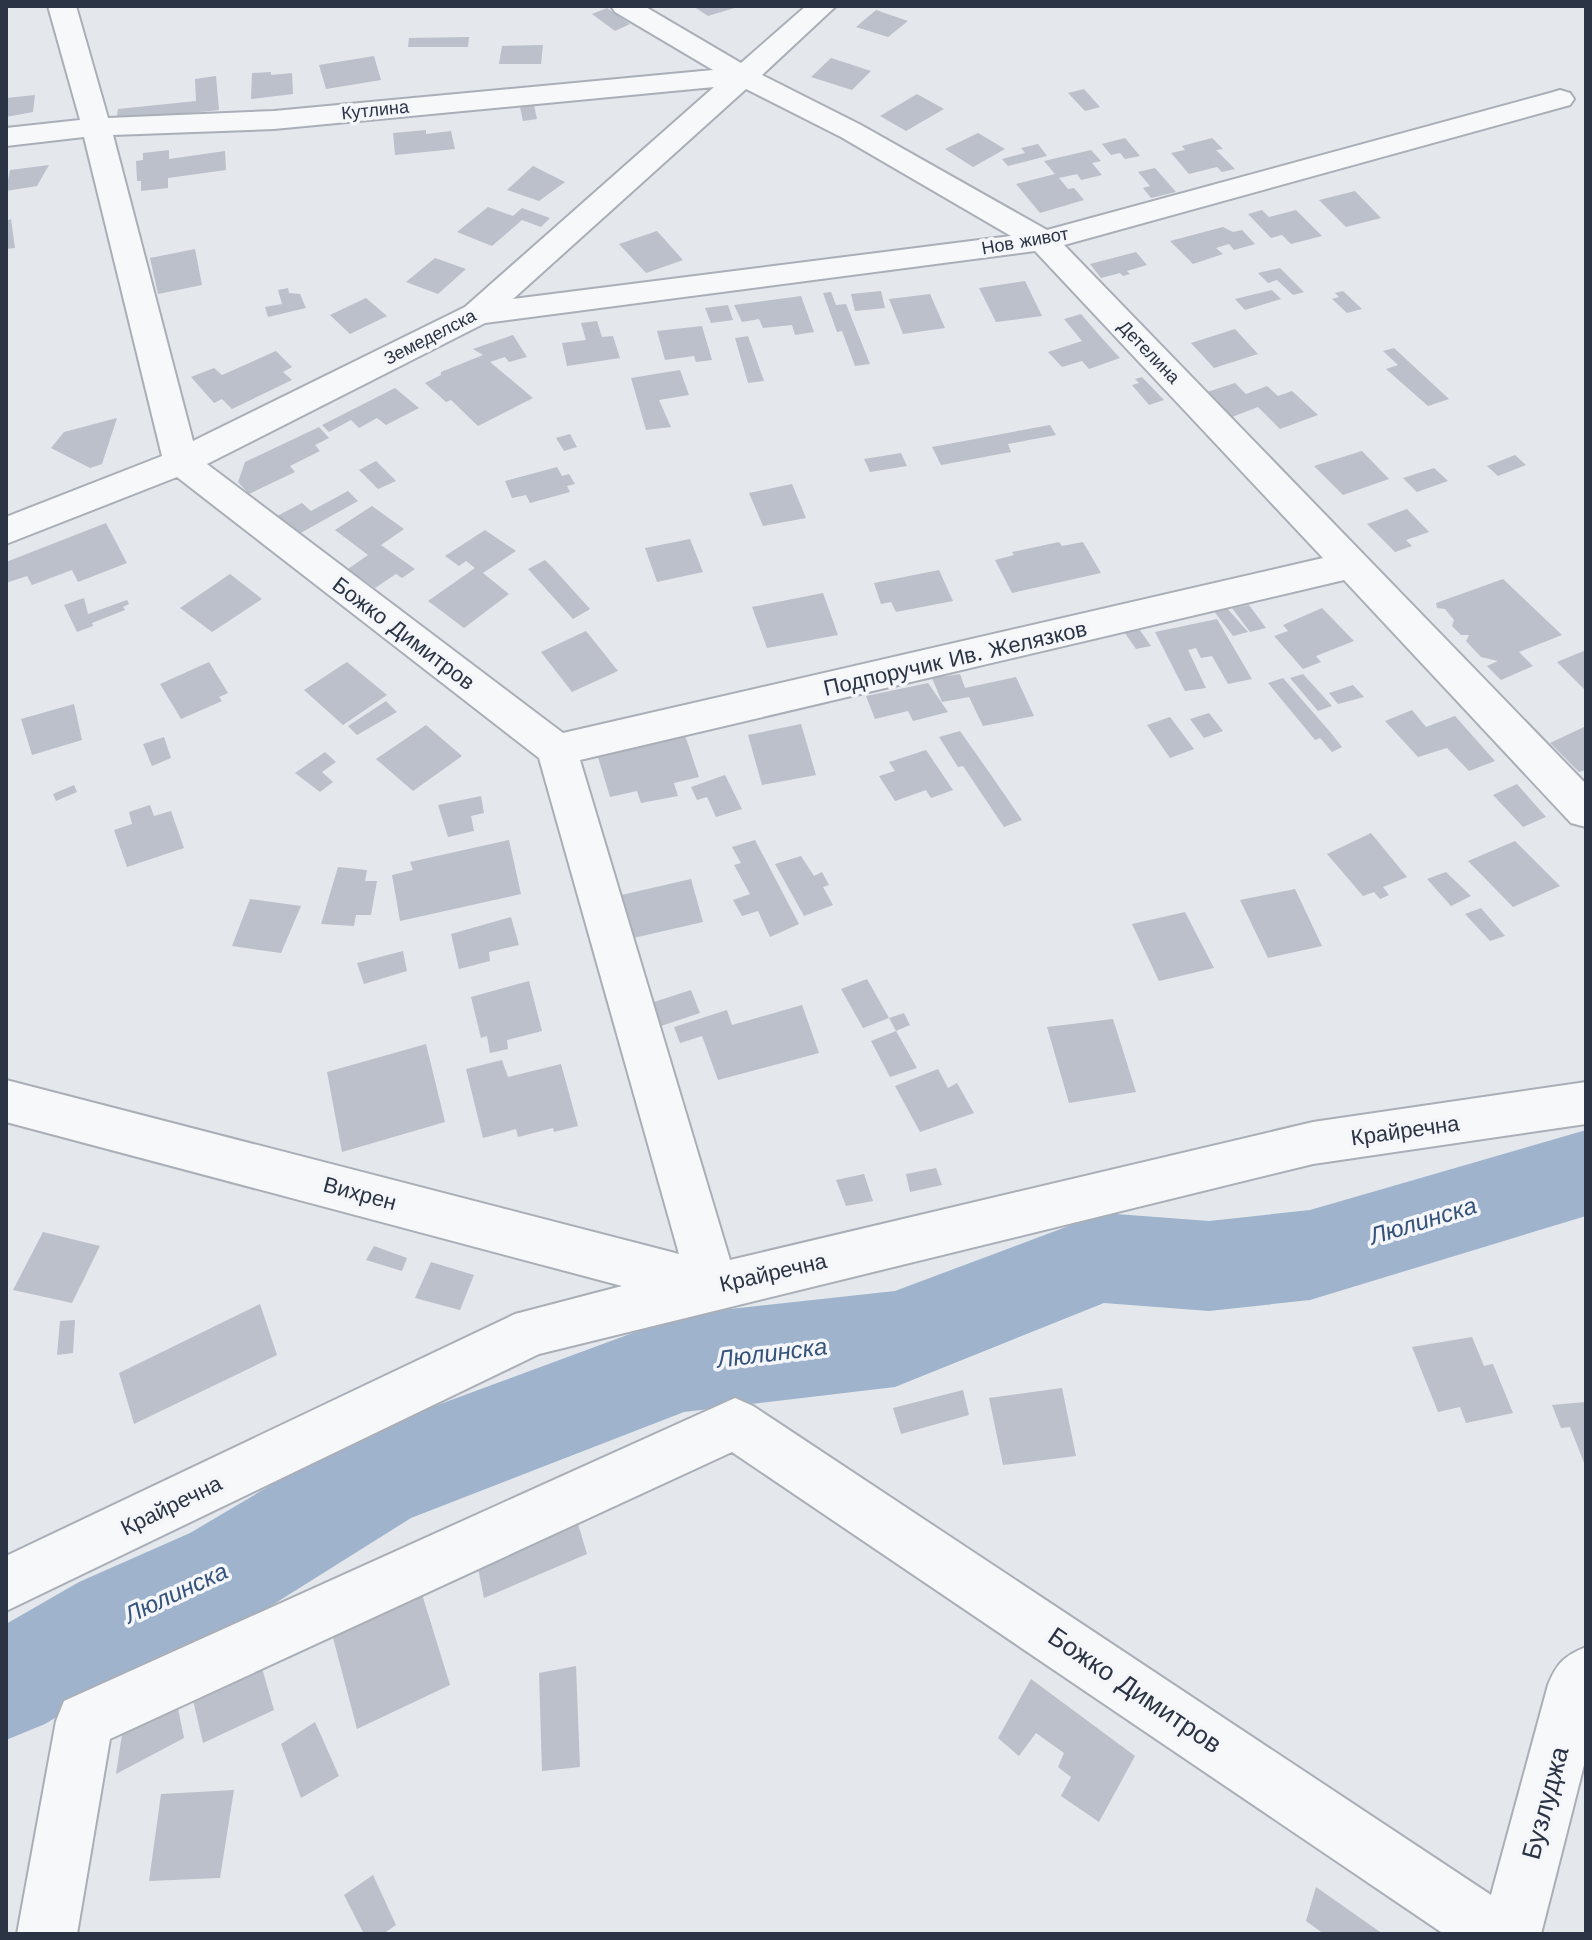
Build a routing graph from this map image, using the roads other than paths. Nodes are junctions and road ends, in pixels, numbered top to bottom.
1 (62, 6) edge
2 (625, 6) edge
3 (822, 6) edge
4 (744, 77) junction
5 (1560, 99) dead end
6 (96, 127) junction
7 (6, 137) edge
8 (1043, 241) junction
9 (477, 314) junction
10 (181, 462) junction
11 (6, 531) edge
12 (1352, 565) junction
13 (557, 750) junction
14 (1586, 811) edge
15 (6, 1101) edge
16 (1586, 1103) edge
17 (713, 1286) junction
18 (6, 1584) edge
19 (1586, 1675) edge
20 (47, 1934) edge
21 (1497, 1934) edge
22 (1511, 1934) edge

1 - 6 street
2 - 4 street, Детелина
3 - 4 street, Земеделска
4 - 6 street, Кутлина
4 - 8 street, Детелина
4 - 9 street, Земеделска
5 - 8 street, Нов живот
6 - 7 street, Кутлина
6 - 10 street
8 - 9 street, Нов живот
8 - 12 street, Детелина
9 - 10 street, Земеделска
10 - 11 street, Земеделска
10 - 13 street, Божко Димитров
12 - 13 street, Подпоручик Ив. Желязков
12 - 14 street, Детелина
13 - 17 street
15 - 17 street, Вихрен
16 - 17 street, Крайречна
17 - 18 street, Крайречна
19 - 22 street, Бузлуджа
20 - 21 street, Божко Димитров

